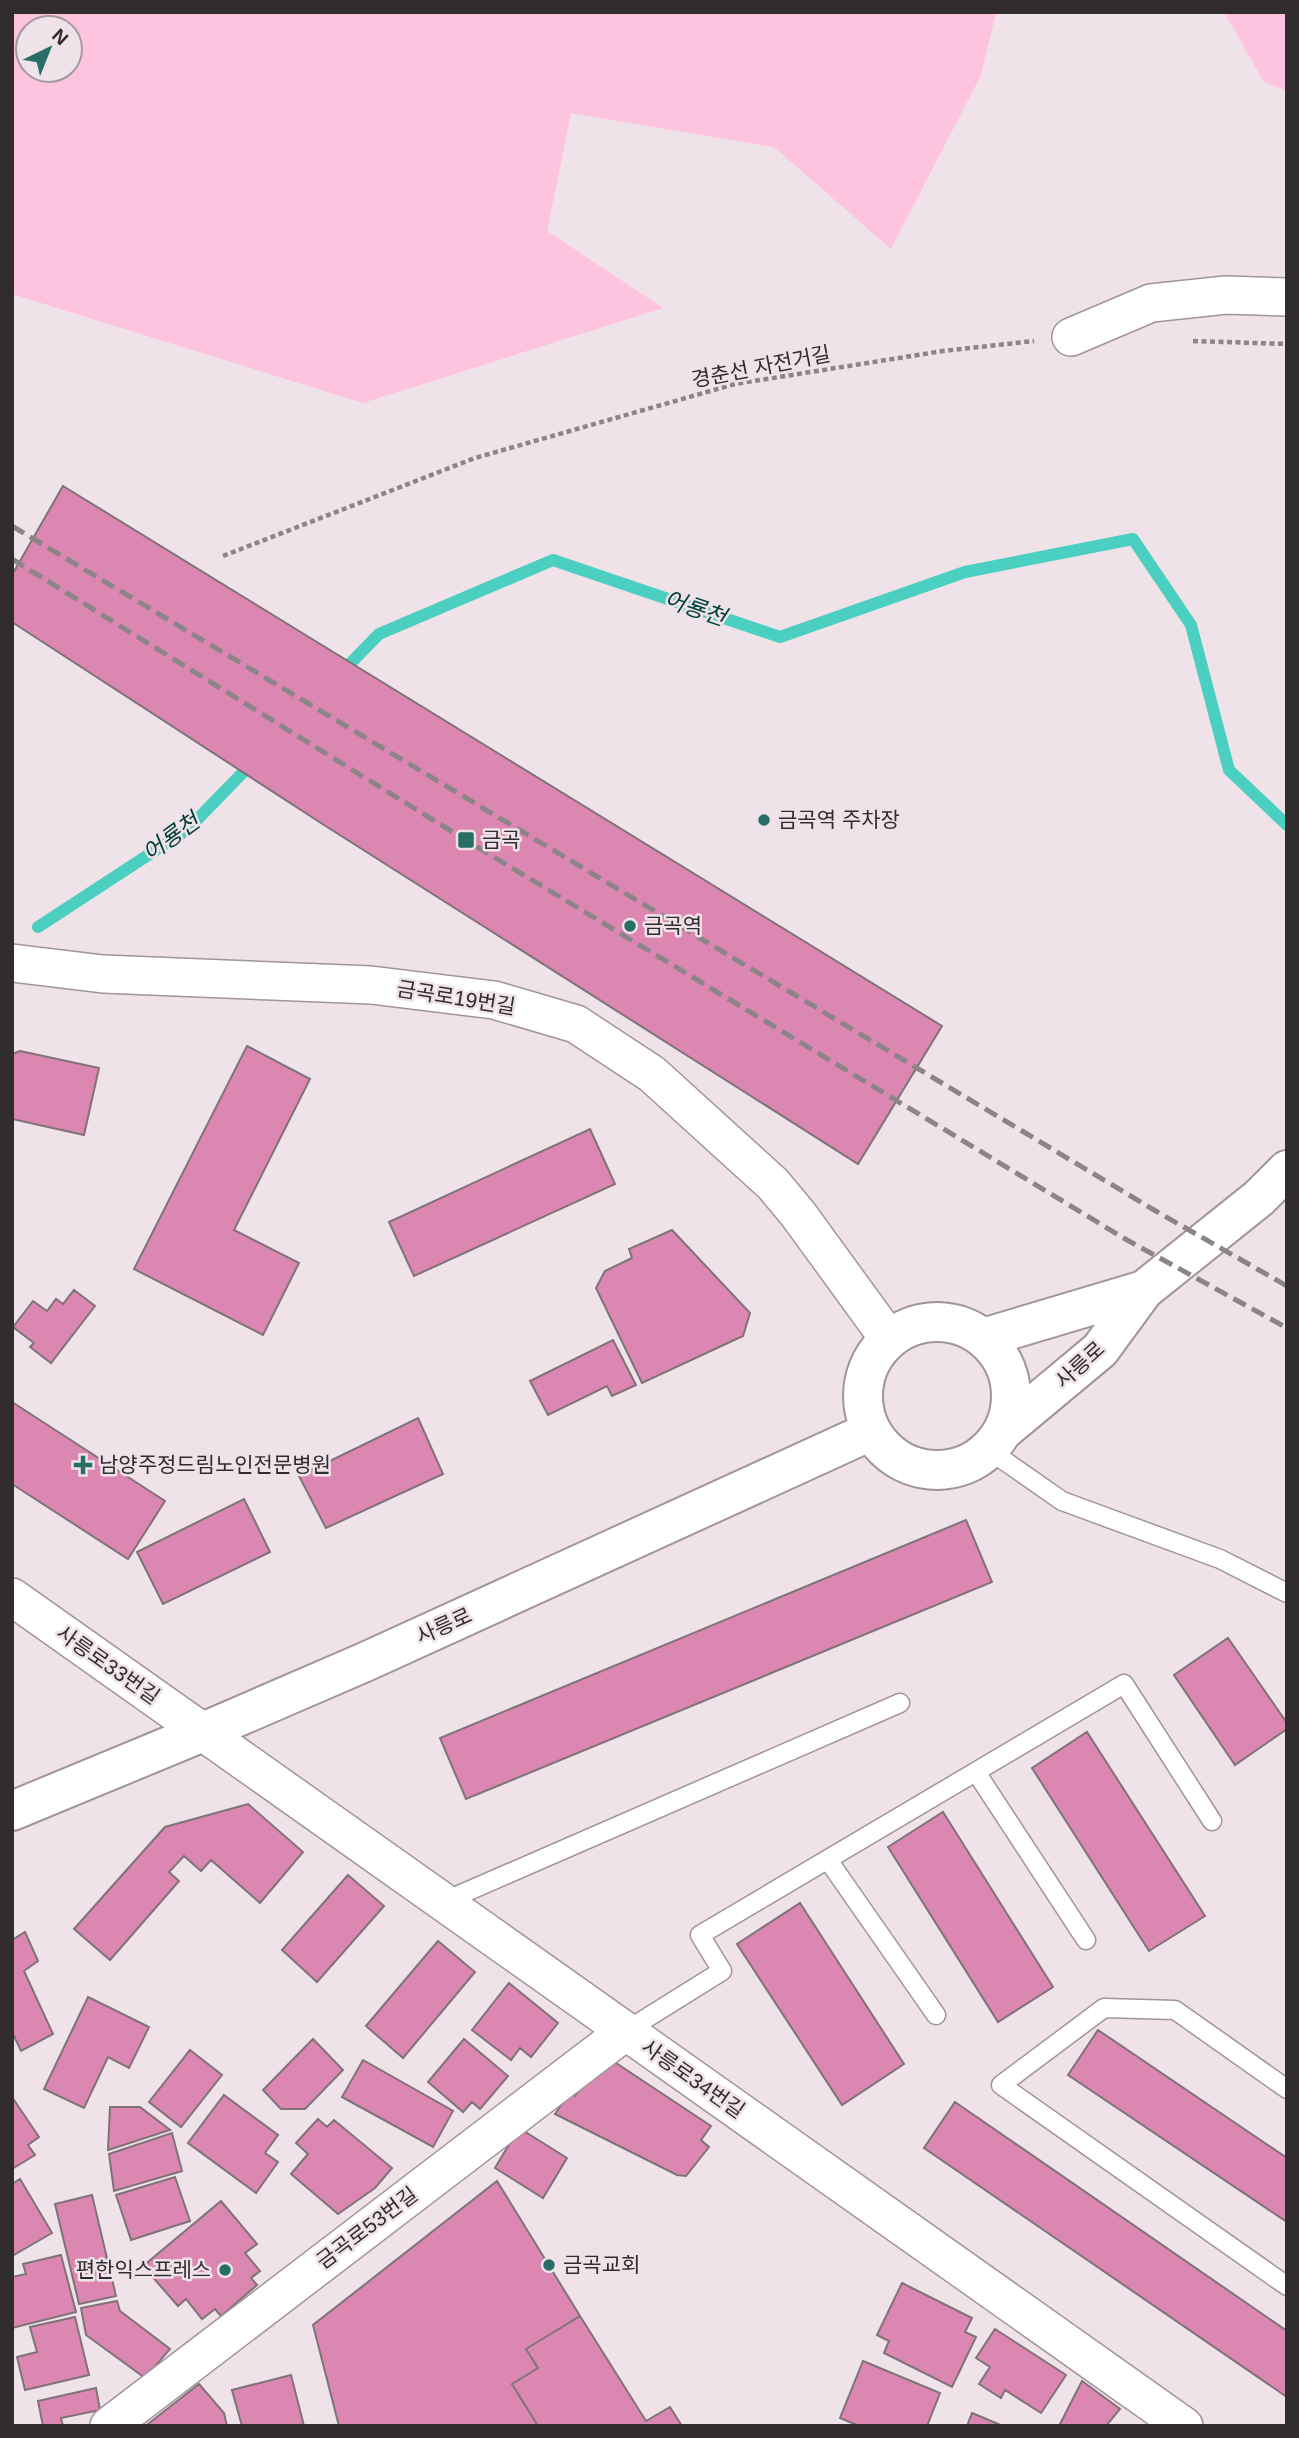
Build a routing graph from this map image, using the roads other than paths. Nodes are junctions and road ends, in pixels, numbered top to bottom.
1 (1287, 297) edge
2 (1071, 337) road end
3 (12, 963) edge
4 (1287, 1170) edge
5 (1144, 1290) junction
6 (983, 1338) junction
7 (889, 1339) junction
8 (871, 1431) junction
9 (997, 1440) junction
10 (1287, 1592) edge
11 (12, 1597) edge
12 (900, 1703) dead end
13 (203, 1732) junction
14 (976, 1772) junction
15 (12, 1811) edge
16 (1212, 1821) dead end
17 (828, 1860) junction
18 (443, 1902) junction
19 (1086, 1940) dead end
20 (936, 2015) dead end
21 (626, 2031) junction
22 (1287, 2089) edge
23 (1287, 2286) edge
24 (108, 2426) edge
25 (1184, 2426) edge

1 - 2 street
3 - 7 street, 금곡로19번길
4 - 5 street, 사릉로
5 - 6 street, 사릉로
5 - 9 street, 사릉로
6 - 7 street, 사릉로
6 - 9 street, 사릉로
7 - 8 street, 사릉로
8 - 9 street, 사릉로
8 - 13 street, 사릉로
9 - 10 lane
11 - 13 street, 사릉로33번길
12 - 18 lane
13 - 15 street, 사릉로
13 - 18 street, 사릉로34번길
14 - 16 lane
14 - 17 lane
14 - 19 lane
17 - 20 lane
17 - 21 lane
18 - 21 street, 사릉로34번길
21 - 24 street, 금곡로53번길
21 - 25 street, 사릉로34번길
22 - 23 lane

